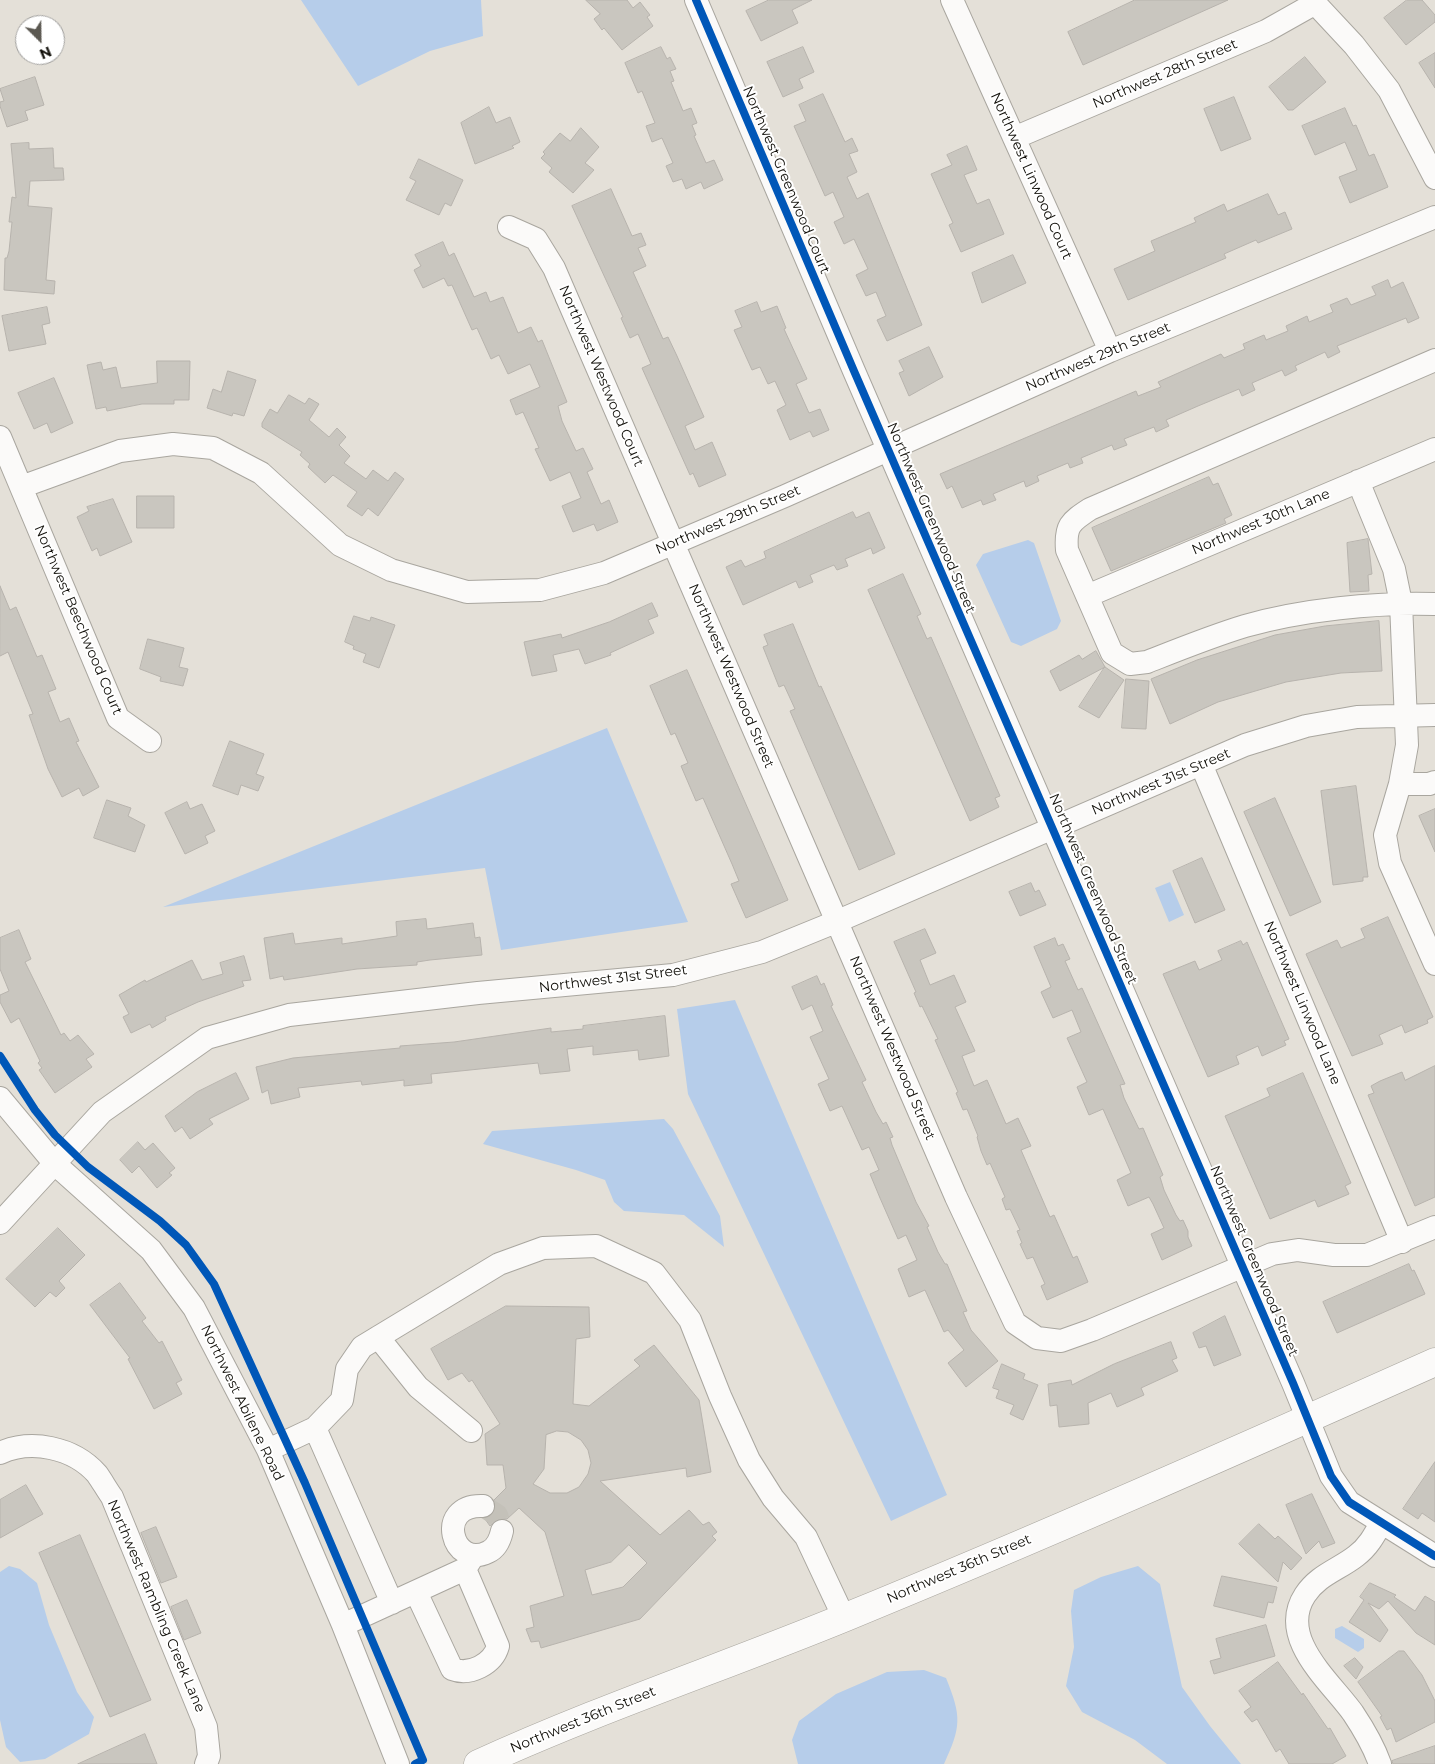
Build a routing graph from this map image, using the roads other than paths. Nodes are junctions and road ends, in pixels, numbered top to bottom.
1 (696, 0) edge
2 (952, 0) edge
3 (1313, 2) edge
4 (1014, 138) junction
5 (1435, 178) edge
6 (1435, 217) edge
7 (508, 228) dead end
8 (1110, 351) junction
9 (1435, 360) edge
10 (854, 371) joint
11 (0, 437) edge
12 (888, 449) junction
13 (1434, 451) edge
14 (1358, 481) junction
15 (21, 487) junction
16 (673, 543) junction
17 (1087, 596) junction
18 (1401, 603) junction
19 (1435, 604) edge
20 (1406, 714) junction
21 (1435, 714) edge
22 (150, 741) dead end
23 (1201, 764) junction
24 (1435, 782) edge
25 (1400, 784) junction
26 (1053, 829) junction
27 (838, 921) junction
28 (1428, 929) edge
29 (1435, 964) edge
30 (0, 1098) edge
31 (55, 1164) junction
32 (0, 1223) edge
33 (1435, 1227) edge
34 (1402, 1242) junction
35 (1243, 1266) junction
36 (378, 1337) junction
37 (1435, 1362) edge
38 (1308, 1418) junction
39 (315, 1428) junction
40 (471, 1431) dead end
41 (268, 1450) junction
42 (0, 1453) edge
43 (483, 1506) dead end
44 (1381, 1523) junction
45 (502, 1531) dead end
46 (1435, 1556) edge
47 (470, 1562) junction
48 (416, 1592) junction
49 (392, 1603) junction
50 (844, 1618) junction
51 (343, 1625) junction
52 (206, 1764) edge
53 (398, 1764) edge
54 (478, 1764) edge
55 (1380, 1764) edge

1 - 10 street, Northwest Greenwood Court
2 - 4 street, Northwest Linwood Court
3 - 4 street, Northwest 28th Street
3 - 5 street
4 - 8 street, Northwest Linwood Court
6 - 8 street, Northwest 29th Street
7 - 16 street, Northwest Westwood Court
8 - 12 street, Northwest 29th Street
9 - 17 street
10 - 12 street, Northwest Greenwood Street
11 - 15 street, Northwest Beechwood Court
12 - 16 street, Northwest 29th Street
12 - 26 street, Northwest Greenwood Street
13 - 14 street, Northwest 30th Lane
14 - 17 street, Northwest 30th Lane
14 - 18 street
15 - 16 street, Northwest 29th Street
15 - 22 street, Northwest Beechwood Court
16 - 27 street, Northwest Westwood Street
17 - 18 street
18 - 19 street
18 - 20 street
20 - 21 street, Northwest 31st Street
20 - 23 street, Northwest 31st Street
20 - 25 street
23 - 26 street, Northwest 31st Street
23 - 34 street, Northwest Linwood Lane
24 - 25 street
25 - 28 street
26 - 27 street, Northwest 31st Street
26 - 35 street, Northwest Greenwood Street
27 - 31 street, Northwest 31st Street
27 - 35 street, Northwest Westwood Street
28 - 29 street
30 - 31 street, Northwest Abilene Road
31 - 32 street, Northwest 31st Street
31 - 41 street, Northwest Abilene Road
33 - 34 street, Northwest Westwood Street
34 - 35 street, Northwest Westwood Street
35 - 38 street, Northwest Greenwood Street
36 - 39 street
36 - 40 street
36 - 50 street
37 - 38 main road, Northwest 36th Street
38 - 44 street
38 - 50 main road, Northwest 36th Street
39 - 41 street
39 - 49 street
41 - 51 street, Northwest Abilene Road
42 - 52 street, Northwest Rambling Creek Lane
43 - 47 street
44 - 46 street
44 - 55 street
45 - 47 street
47 - 48 street
47 - 48 street
48 - 49 street
49 - 51 street
50 - 54 main road, Northwest 36th Street
51 - 53 street, Northwest Abilene Road

